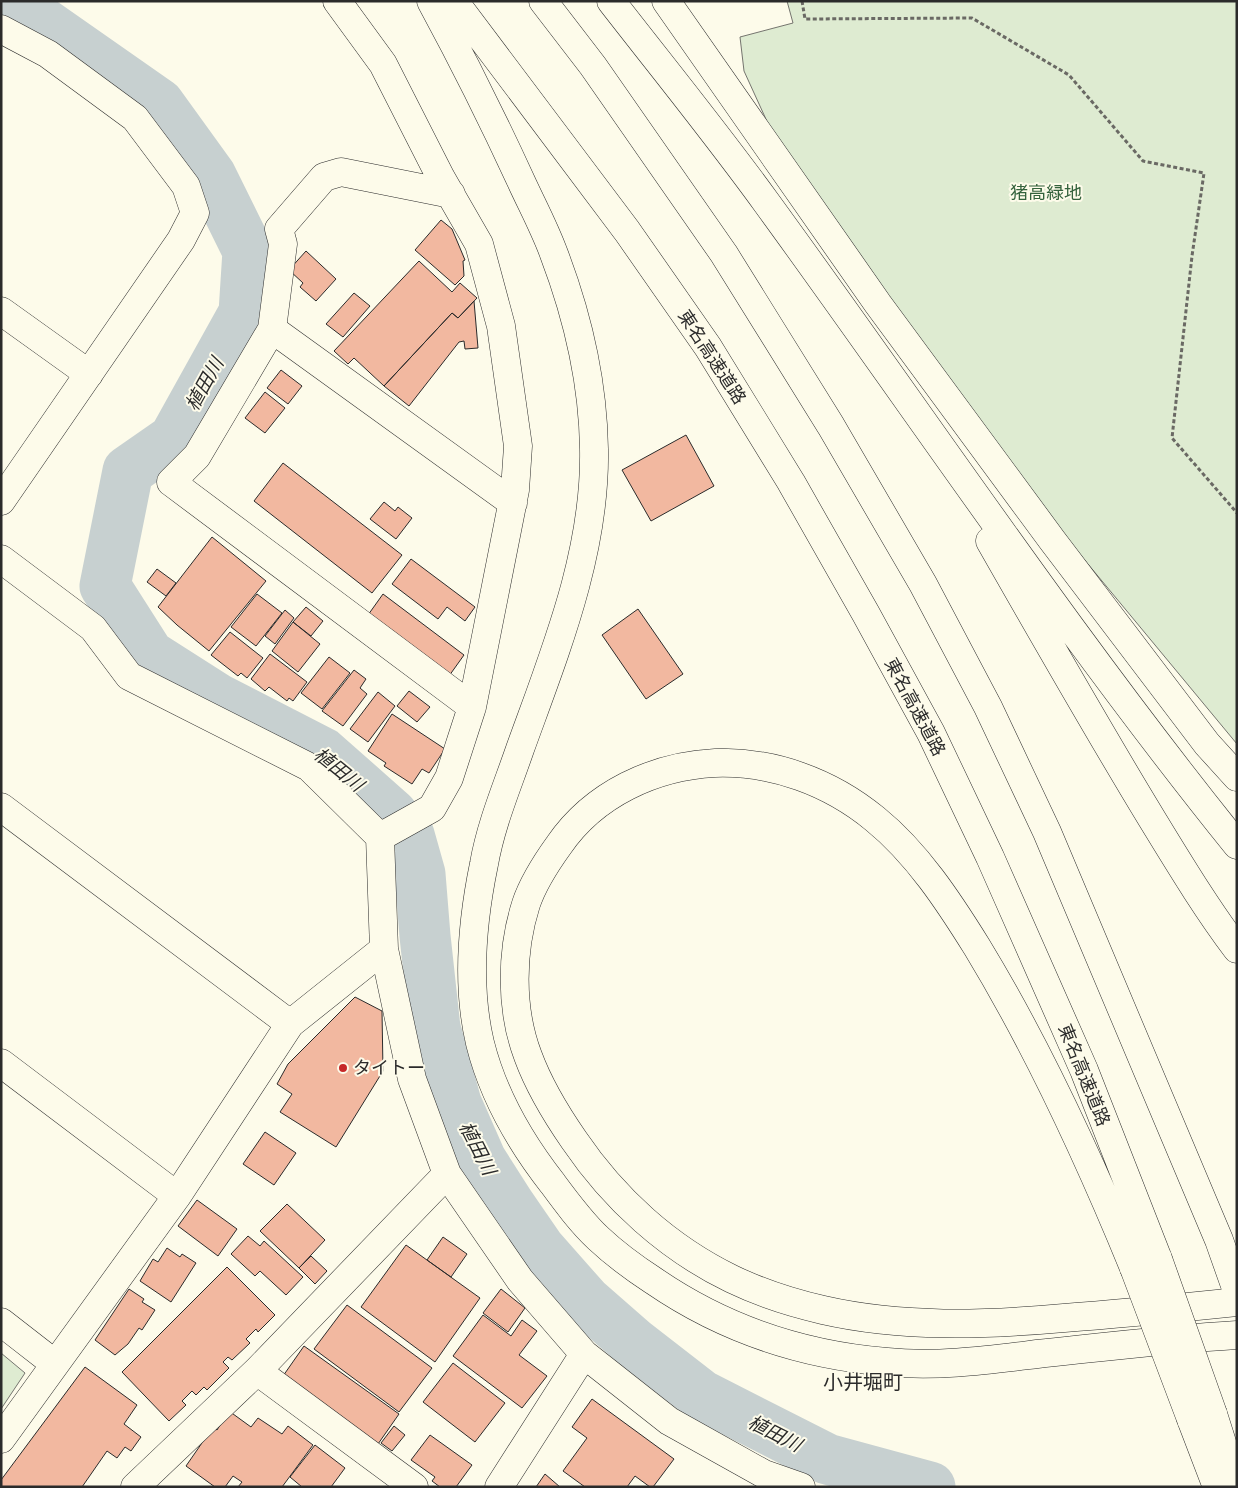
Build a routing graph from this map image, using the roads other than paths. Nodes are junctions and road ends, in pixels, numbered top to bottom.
1 (337, 1) edge
2 (431, 1) edge
3 (454, 1) edge
4 (543, 1) edge
5 (611, 1) edge
6 (666, 1) edge
7 (1, 28) edge
8 (450, 194) junction
9 (1, 311) edge
10 (272, 328) junction
11 (89, 374) junction
12 (914, 410) junction
13 (1, 501) edge
14 (513, 503) junction
15 (1, 560) edge
16 (472, 708) junction
17 (1237, 777) edge
18 (1, 807) edge
19 (385, 834) junction
20 (1237, 845) edge
21 (384, 949) junction
22 (1237, 949) edge
23 (290, 1024) junction
24 (1, 1063) edge
25 (447, 1174) junction
26 (177, 1196) junction
27 (1146, 1263) junction
28 (1237, 1291) edge
29 (1237, 1302) edge
30 (1, 1322) edge
31 (1237, 1335) edge
32 (584, 1354) junction
33 (56, 1364) junction
34 (257, 1371) junction
35 (1202, 1416) junction
36 (1, 1439) edge
37 (762, 1481) edge
38 (135, 1487) edge
39 (414, 1487) edge
40 (499, 1487) edge
41 (801, 1487) edge
42 (1217, 1487) edge
43 (1236, 1487) edge

1 - 8 main road
2 - 31 main road
3 - 27 main road, 東名高速道路
4 - 28 main road
5 - 12 main road
6 - 17 main road
7 - 11 main road
8 - 10 main road
8 - 14 main road
9 - 11 main road
10 - 14 main road
10 - 16 main road
11 - 13 main road
12 - 20 main road
12 - 22 main road
14 - 16 main road
15 - 19 main road
16 - 19 main road
18 - 23 main road
19 - 21 main road
21 - 23 main road
21 - 25 main road
23 - 26 main road
24 - 26 main road
25 - 32 main road
25 - 34 main road
26 - 33 main road
27 - 29 main road
27 - 35 main road, 東名高速道路, bridge
30 - 33 main road
32 - 37 main road
32 - 40 main road
33 - 36 main road
34 - 38 main road
34 - 39 main road
35 - 42 main road
35 - 43 main road, 東名高速道路
37 - 41 main road

